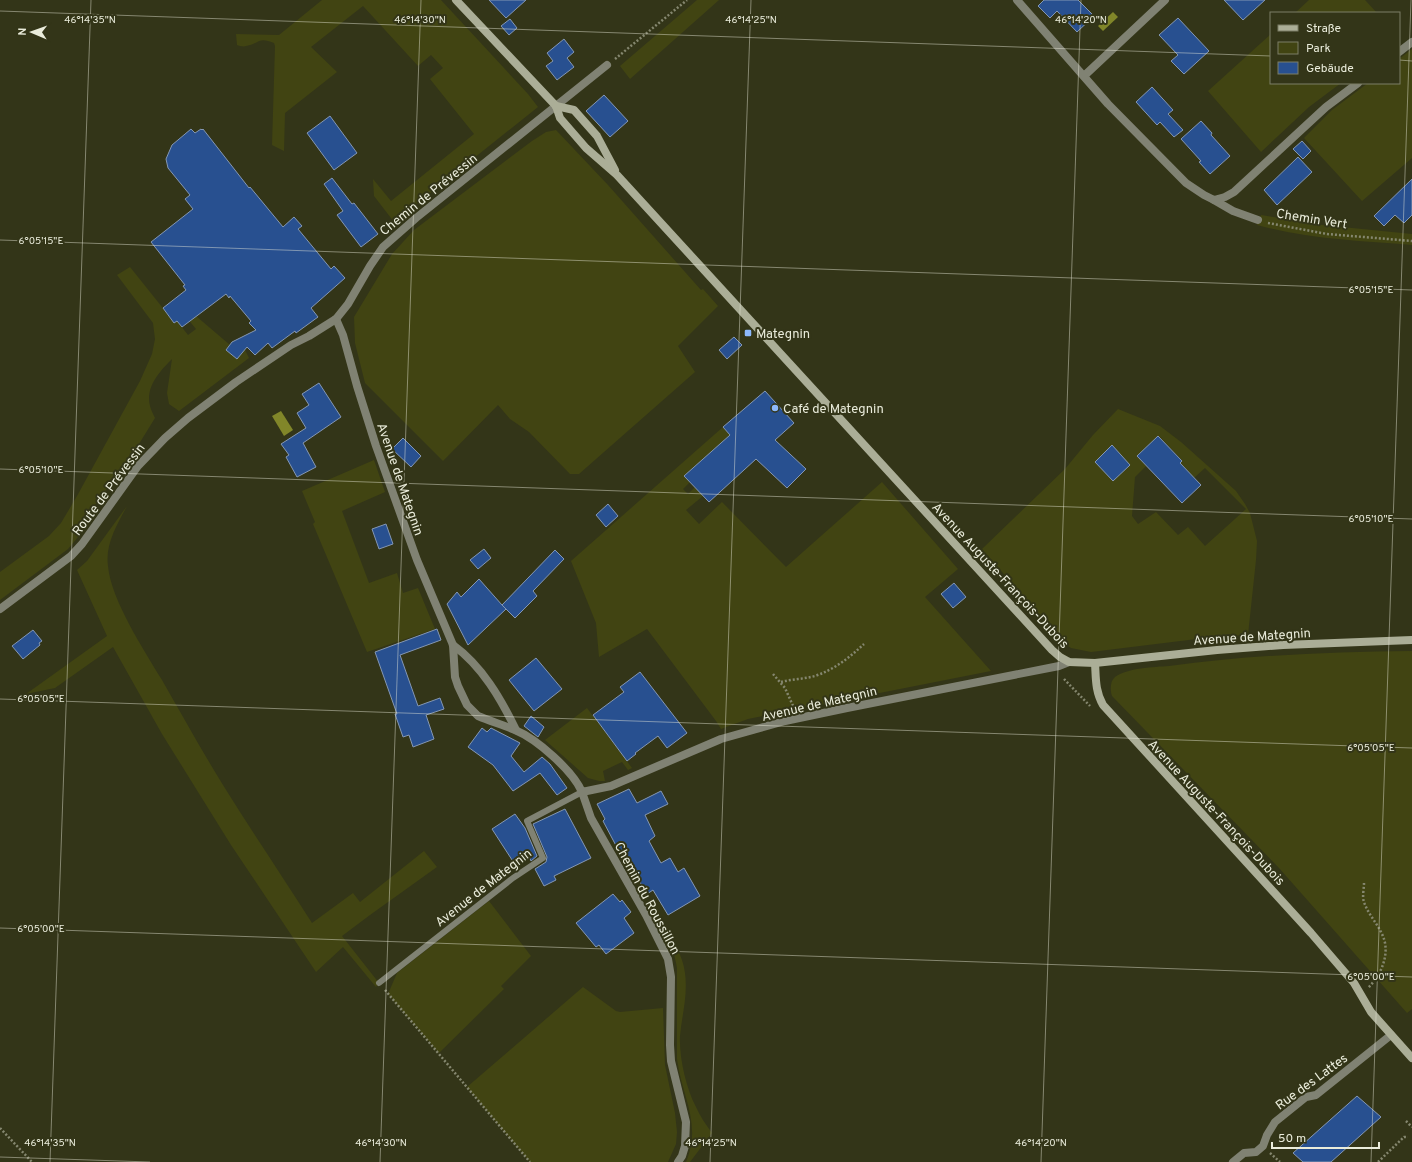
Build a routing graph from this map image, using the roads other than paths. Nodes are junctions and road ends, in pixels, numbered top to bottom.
1 (456, 0) edge
2 (1018, 0) edge
3 (1165, 0) edge
4 (1412, 42) edge
5 (1400, 51) edge
6 (607, 65) road end
7 (1084, 76) junction
8 (1357, 84) edge
9 (556, 106) junction
10 (617, 174) junction
11 (1214, 200) junction
12 (1258, 220) road end
13 (336, 319) junction
14 (0, 609) edge
15 (1412, 640) edge
16 (453, 645) junction
17 (1069, 662) junction
18 (1095, 663) junction
19 (516, 730) junction
20 (582, 792) junction
21 (379, 983) road end
22 (1391, 1035) junction
23 (1412, 1058) edge
24 (678, 1162) edge
25 (1233, 1162) edge

1 - 9 main road, Avenue Auguste-François-Dubois
2 - 7 street, Chemin Vert
3 - 7 street
4 - 5 street
6 - 9 street, Chemin de Prévessin
7 - 11 street, Chemin Vert
8 - 11 street
9 - 10 main road, Avenue Auguste-François-Dubois
9 - 10 main road, Avenue Auguste-François-Dubois
9 - 13 street, Chemin de Prévessin
10 - 17 main road, Avenue Auguste-François-Dubois
11 - 12 street, Chemin Vert
13 - 14 street, Route de Prévessin
13 - 16 street, Avenue de Mategnin
15 - 18 main road, Avenue de Mategnin
16 - 19 street, Avenue de Mategnin
16 - 19 street, Avenue de Mategnin
17 - 18 main road, Avenue Auguste-François-Dubois
17 - 20 street, Avenue de Mategnin
18 - 22 main road, Avenue Auguste-François-Dubois
19 - 20 street, Avenue de Mategnin
20 - 21 lane, Avenue de Mategnin
20 - 24 street, Chemin du Roussillon
22 - 23 main road, Avenue Auguste-François-Dubois
22 - 25 street, Rue des Lattes

